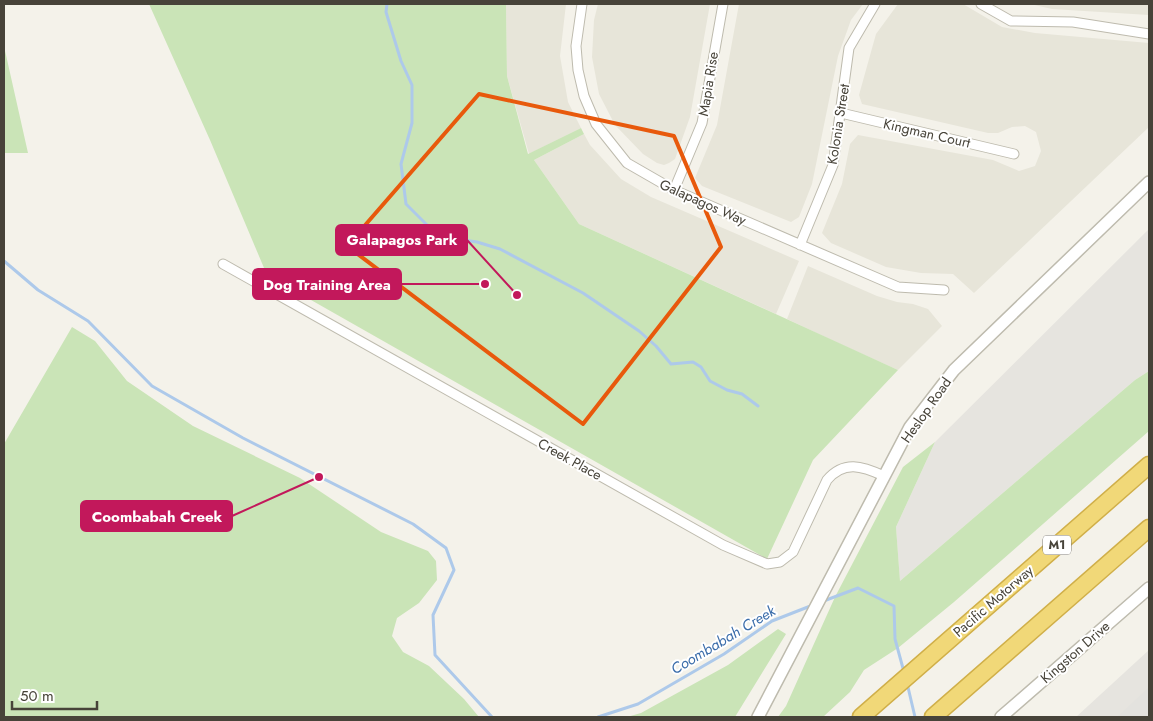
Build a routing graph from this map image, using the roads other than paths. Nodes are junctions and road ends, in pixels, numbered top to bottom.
1 (582, 4) edge
2 (723, 4) edge
3 (875, 4) edge
4 (981, 4) edge
5 (1149, 34) edge
6 (840, 113) junction
7 (1014, 154) dead end
8 (1149, 182) edge
9 (674, 190) junction
10 (800, 246) junction
11 (223, 264) dead end
12 (944, 290) dead end
13 (1149, 465) edge
14 (884, 476) junction
15 (1149, 528) edge
16 (1149, 588) edge
17 (758, 717) edge
18 (861, 717) edge
19 (933, 717) edge
20 (1001, 717) edge

1 - 9 street, Galapagos Way
2 - 9 street, Mapia Rise
3 - 6 street, Kolonia Street
4 - 5 street
6 - 7 street, Kingman Court
6 - 10 street, Kolonia Street
8 - 14 street, Heslop Road
9 - 10 street, Galapagos Way
10 - 12 street, Galapagos Way
11 - 14 street, Creek Place
13 - 18 highway, Pacific Motorway / M1
14 - 17 street, Heslop Road
15 - 19 highway
16 - 20 street, Kingston Drive

